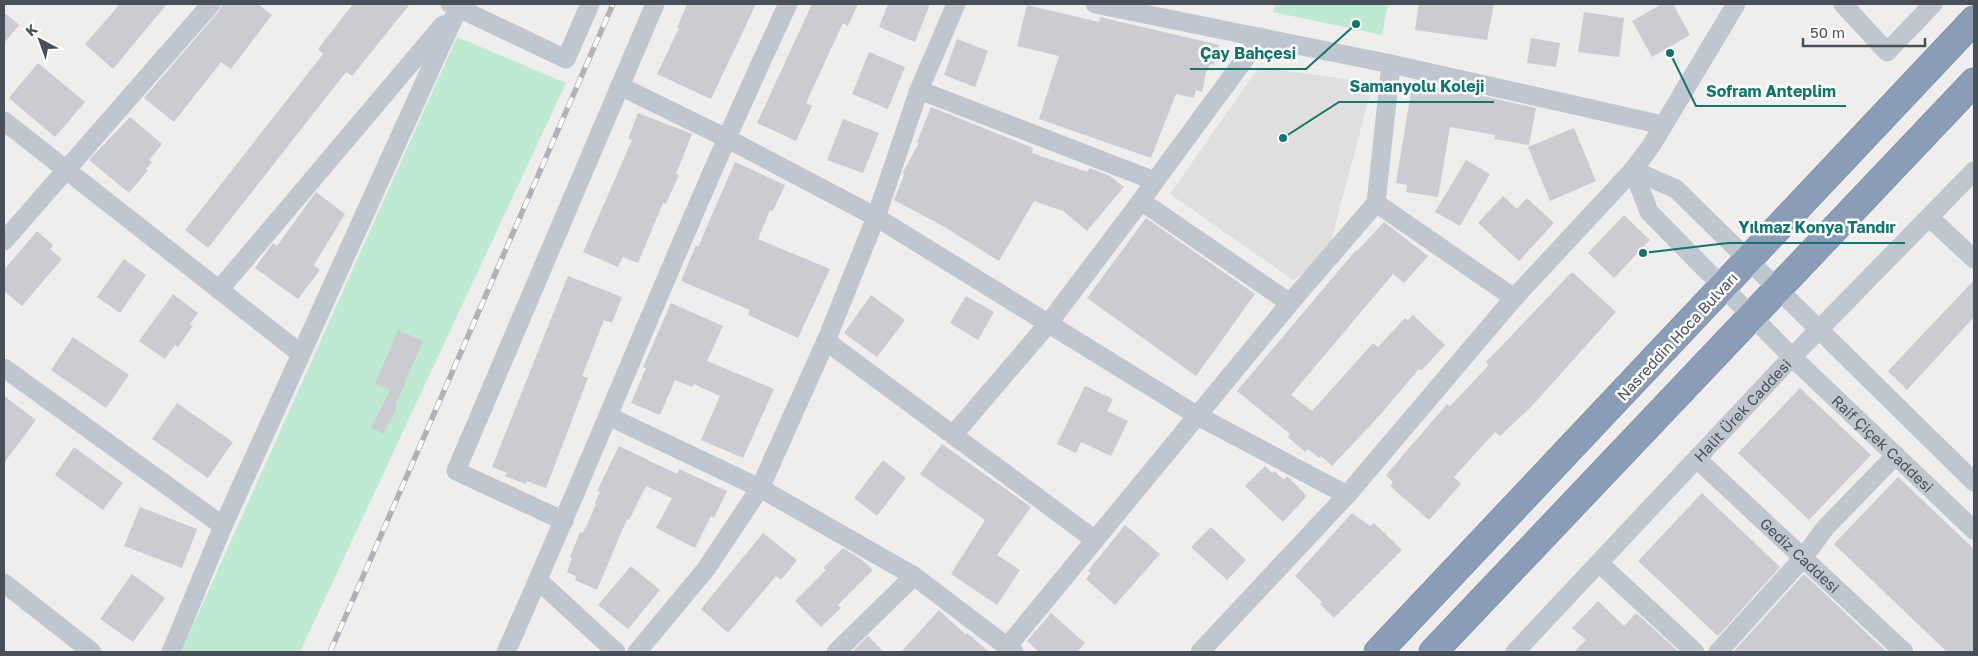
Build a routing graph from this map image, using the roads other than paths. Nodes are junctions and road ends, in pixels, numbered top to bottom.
1 (211, 4) edge
2 (590, 4) edge
3 (655, 4) edge
4 (788, 4) edge
5 (956, 4) edge
6 (1096, 4) edge
7 (1736, 4) edge
8 (1843, 4) edge
9 (1933, 4) edge
10 (456, 5) edge
11 (1974, 20) edge
12 (1261, 37) junction
13 (1392, 64) junction
14 (1974, 82) edge
15 (620, 86) junction
16 (919, 90) junction
17 (4, 121) edge
18 (1664, 125) junction
19 (726, 138) junction
20 (66, 170) junction
21 (1633, 170) junction
22 (1974, 170) edge
23 (1155, 181) junction
24 (1140, 201) junction
25 (1376, 203) junction
26 (876, 217) junction
27 (1929, 217) junction
28 (4, 242) edge
29 (1974, 259) edge
30 (1748, 260) junction
31 (1723, 286) junction
32 (1778, 289) junction
33 (219, 290) junction
34 (1514, 298) junction
35 (1290, 303) junction
36 (1752, 316) junction
37 (1048, 324) junction
38 (1819, 330) junction
39 (826, 341) junction
40 (301, 354) junction
41 (1792, 357) junction
42 (4, 368) edge
43 (608, 416) junction
44 (1198, 416) junction
45 (953, 435) junction
46 (1896, 455) junction
47 (1697, 459) junction
48 (1974, 482) edge
49 (760, 488) junction
50 (1347, 494) junction
51 (564, 521) junction
52 (1972, 524) edge
53 (223, 526) junction
54 (1095, 540) junction
55 (1803, 558) junction
56 (1599, 563) junction
57 (914, 576) junction
58 (538, 580) junction
59 (4, 583) edge
60 (1010, 649) edge
61 (92, 652) edge
62 (171, 652) edge
63 (506, 652) edge
64 (616, 652) edge
65 (637, 652) edge
66 (836, 652) edge
67 (1200, 652) edge
68 (1378, 652) edge
69 (1433, 652) edge
70 (1515, 652) edge
71 (1695, 652) edge
72 (1718, 652) edge
73 (1904, 652) edge

1 - 20 street
2 - 10 street
3 - 15 street
4 - 19 street
5 - 16 street
6 - 12 street
7 - 18 street
8 - 9 street
10 - 33 street
10 - 40 street
11 - 30 highway, Nasreddin Hoca Bulvarı
12 - 13 street
12 - 23 street
13 - 18 street
13 - 25 street
14 - 32 highway
15 - 19 street
15 - 51 street
16 - 23 street
16 - 26 street
17 - 20 street
18 - 21 street
19 - 26 street
19 - 43 street
20 - 28 street
20 - 33 street
21 - 30 street
21 - 31 street, Raif Çiçek Caddesi
21 - 34 street
22 - 27 street, Halit Ürek Caddesi
23 - 24 street
24 - 35 street
24 - 37 street
25 - 34 street
25 - 35 street
26 - 37 street
26 - 39 street
27 - 29 street
27 - 38 street, Halit Ürek Caddesi
30 - 31 highway, Nasreddin Hoca Bulvarı
30 - 32 street
31 - 36 street, Raif Çiçek Caddesi
31 - 68 highway, Nasreddin Hoca Bulvarı
32 - 36 highway
32 - 38 street
33 - 40 street
34 - 50 street
35 - 44 street
36 - 41 street, Raif Çiçek Caddesi
36 - 69 highway
37 - 44 street
37 - 45 street
38 - 41 street, Halit Ürek Caddesi
38 - 48 street
39 - 45 street
39 - 49 street
40 - 53 street
41 - 46 street, Raif Çiçek Caddesi
41 - 47 street, Halit Ürek Caddesi
42 - 53 street
43 - 49 street
43 - 51 street
44 - 50 street
44 - 54 street
45 - 54 street
46 - 52 street, Raif Çiçek Caddesi
46 - 55 street
47 - 55 street, Gediz Caddesi
47 - 56 street, Halit Ürek Caddesi
49 - 57 street
49 - 65 street
50 - 67 street
51 - 58 street
53 - 62 street
54 - 60 street
55 - 72 street
55 - 73 street, Gediz Caddesi
56 - 70 street, Halit Ürek Caddesi
56 - 71 street
57 - 60 street
57 - 66 street
58 - 63 street
58 - 64 street
59 - 61 street

